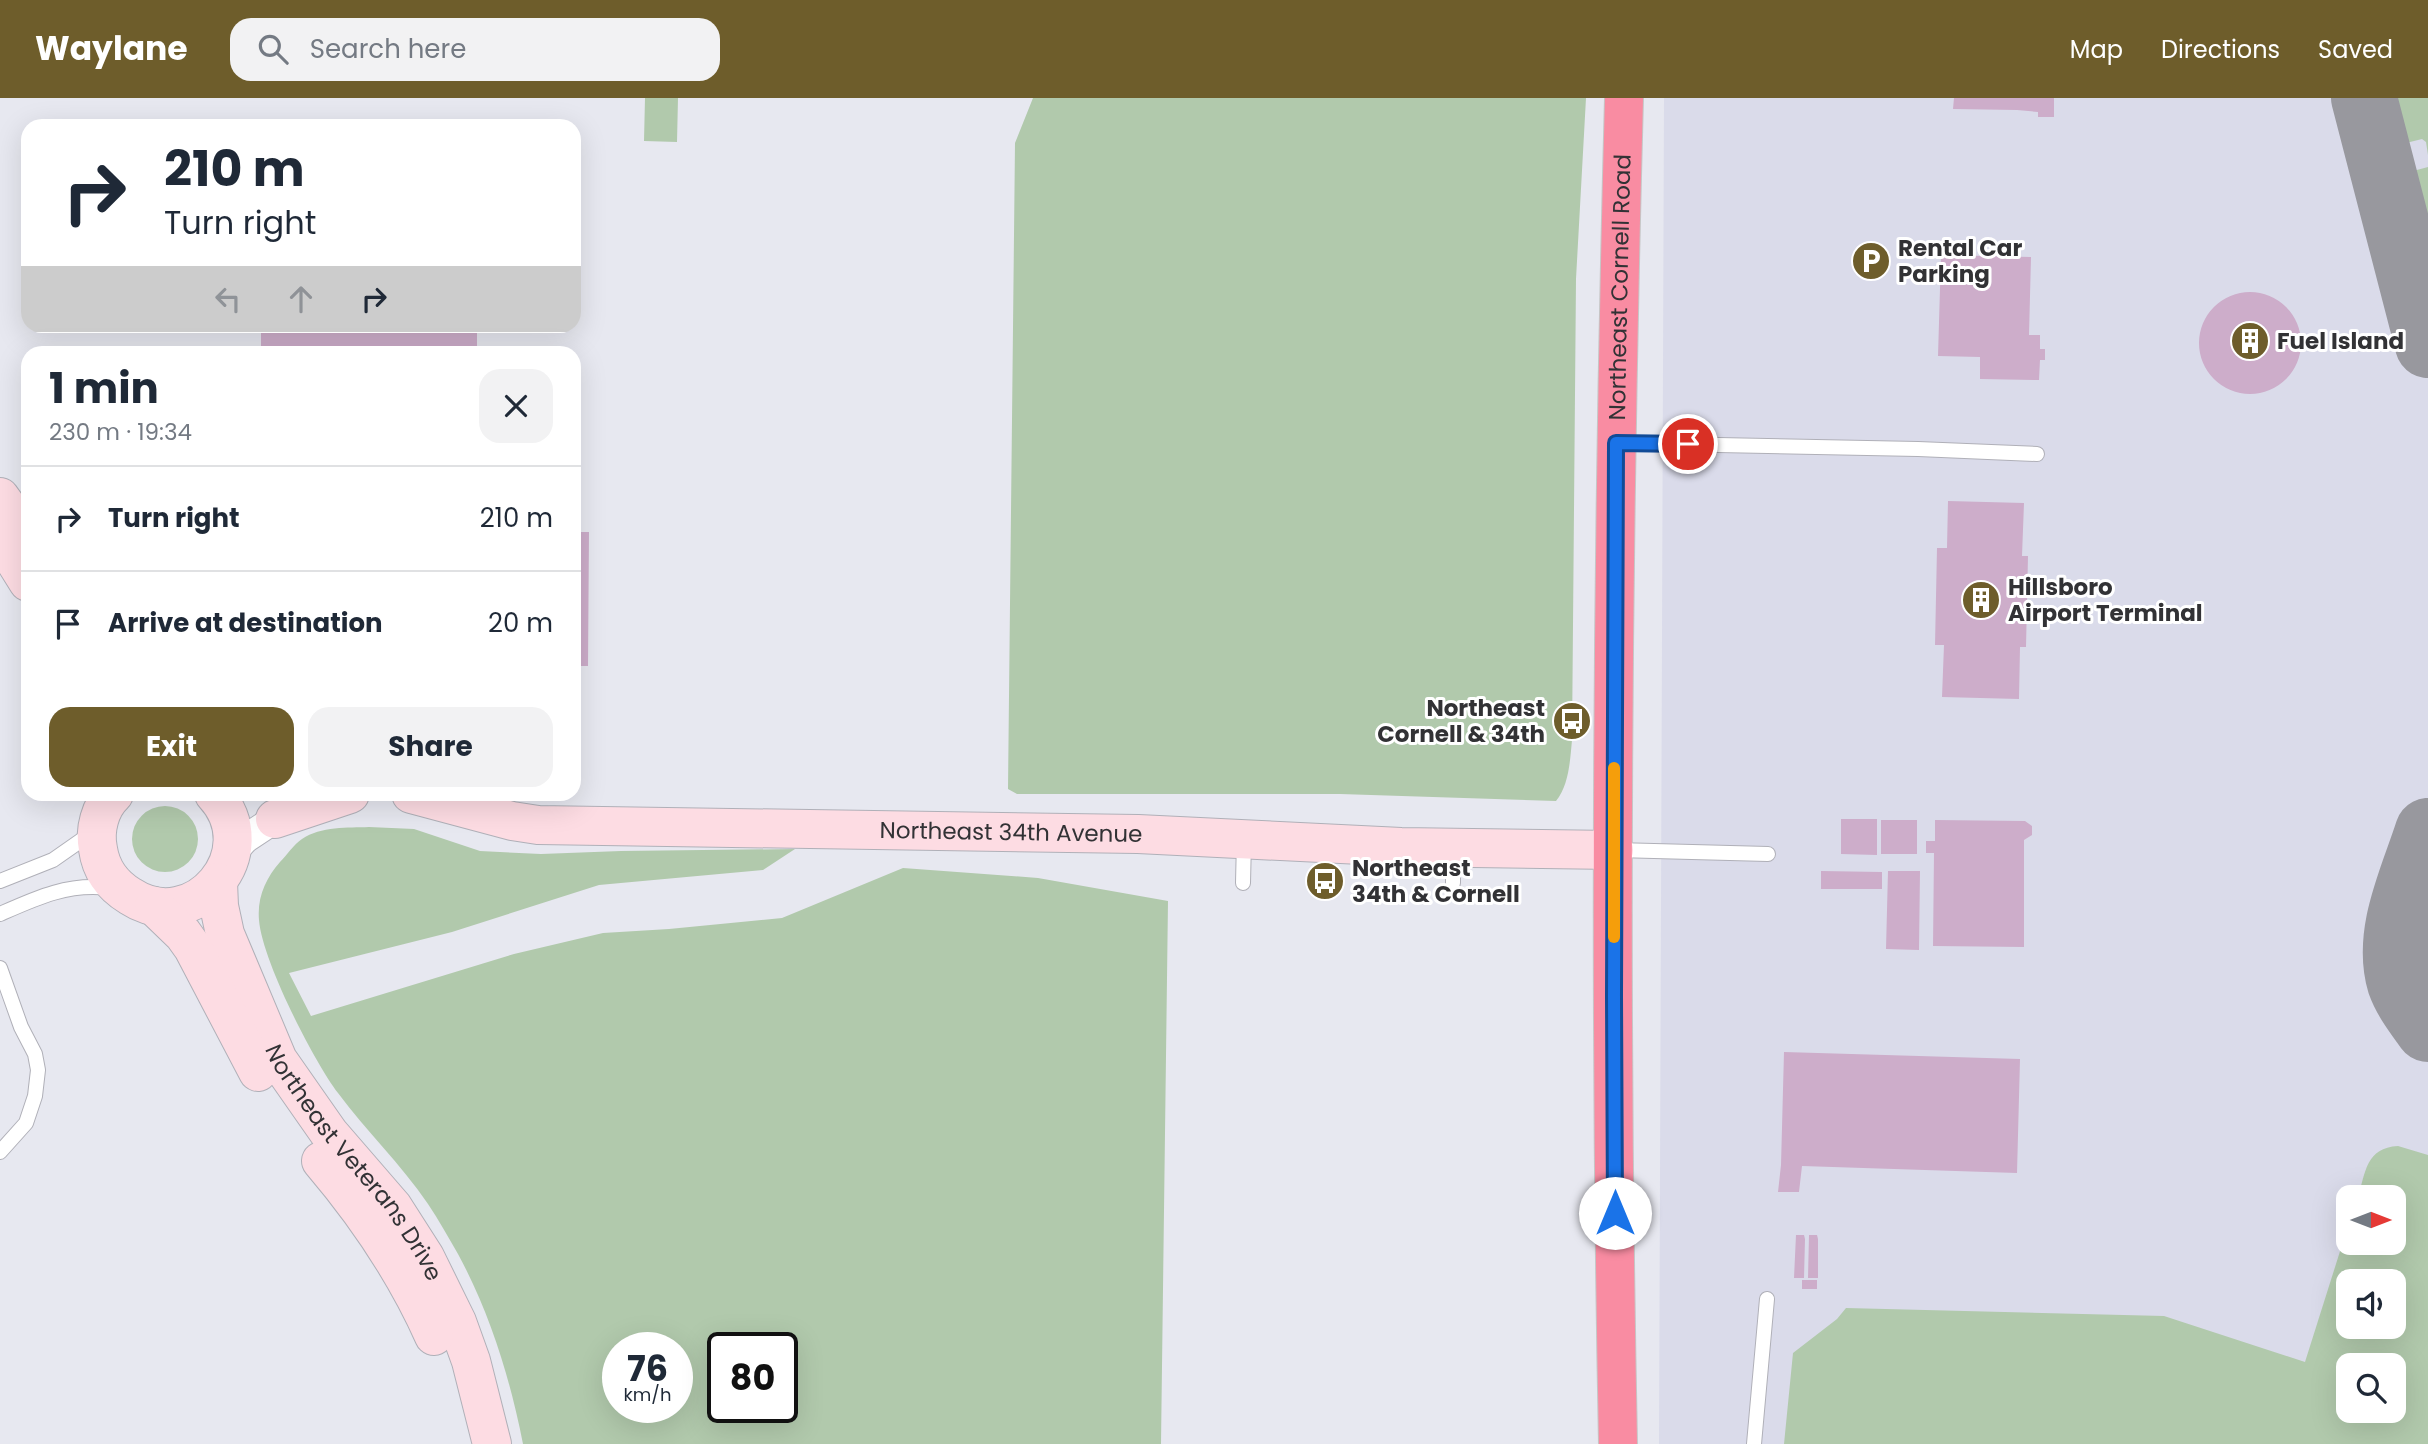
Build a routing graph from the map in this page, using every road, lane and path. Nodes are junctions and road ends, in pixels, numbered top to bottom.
1 (1624, 98) edge
2 (1616, 443) junction
3 (2037, 454) dead end
4 (0, 497) edge
5 (21, 526) edge
6 (0, 537) edge
7 (21, 571) edge
8 (218, 801) edge
9 (329, 801) edge
10 (437, 801) edge
11 (108, 804) edge
12 (275, 819) joint
13 (1244, 839) junction
14 (1614, 850) junction
15 (1768, 854) dead end
16 (225, 867) junction
17 (0, 881) edge
18 (1243, 883) dead end
19 (120, 890) junction
20 (154, 906) junction
21 (0, 914) edge
22 (0, 968) edge
23 (0, 1152) edge
24 (1767, 1299) dead end
25 (466, 1444) edge
26 (492, 1444) edge
27 (1618, 1444) edge
28 (1754, 1444) edge

1 - 2 highway, Northeast Cornell Road
2 - 3 lane
2 - 14 highway, Northeast Cornell Road
4 - 5 street
6 - 7 street
8 - 16 street, Northeast Veterans Drive
9 - 12 street
10 - 13 street, Northeast 34th Avenue
11 - 17 lane
11 - 19 street
12 - 16 street
13 - 14 street, Northeast 34th Avenue
13 - 18 lane
14 - 15 lane
14 - 27 highway, Northeast Cornell Road
16 - 20 street
16 - 26 street, Northeast Veterans Drive
19 - 20 street
19 - 21 lane
20 - 25 street, Northeast Veterans Drive
22 - 23 lane
24 - 28 lane

